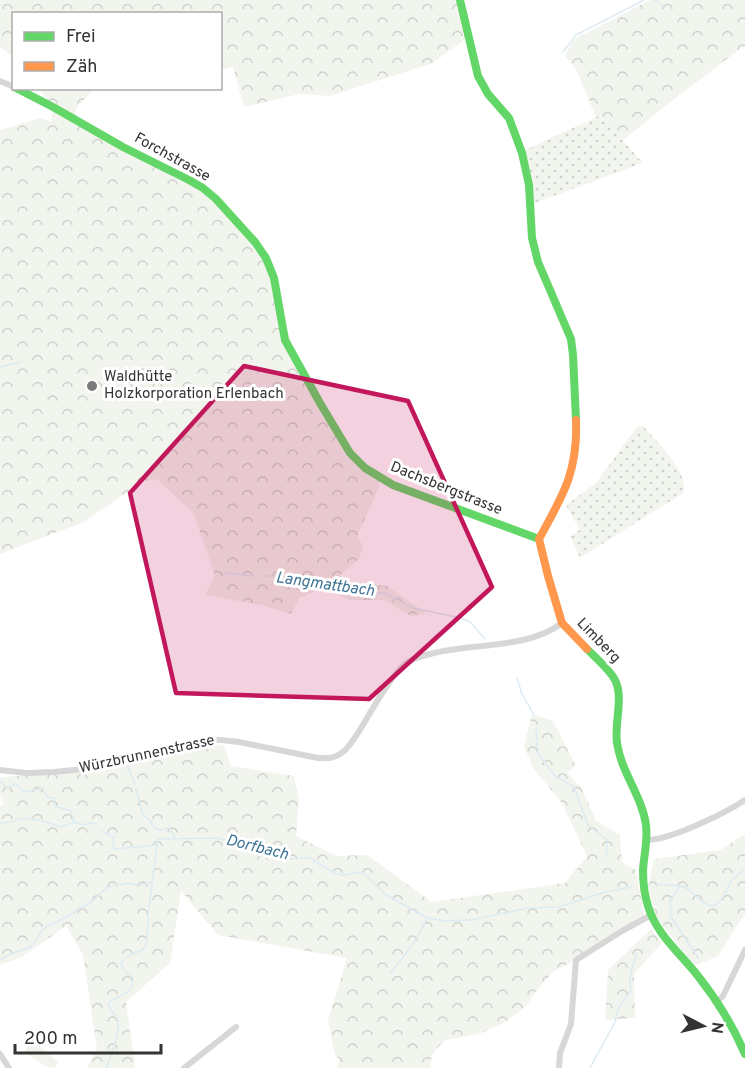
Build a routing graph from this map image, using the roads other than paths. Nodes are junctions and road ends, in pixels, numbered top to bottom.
1 (460, 0) edge
2 (19, 90) edge
3 (350, 453) joint
4 (539, 539) junction
5 (562, 624) junction
6 (0, 770) edge
7 (745, 800) edge
8 (646, 840) junction
9 (651, 915) junction
10 (745, 950) edge
11 (717, 1002) junction
12 (236, 1027) dead end
13 (0, 1054) edge
14 (745, 1054) edge
15 (9, 1068) edge
16 (184, 1068) edge
17 (559, 1068) edge

1 - 4 street
2 - 3 street, Forchstrasse
3 - 4 street, Dachsbergstrasse
4 - 5 street, Limberg
5 - 6 street, Würzbrunnenstrasse
5 - 8 street, Limberg
7 - 8 street
8 - 9 street, Limberg
9 - 11 street
9 - 17 street
10 - 11 street
11 - 14 street
12 - 16 street
13 - 15 street

